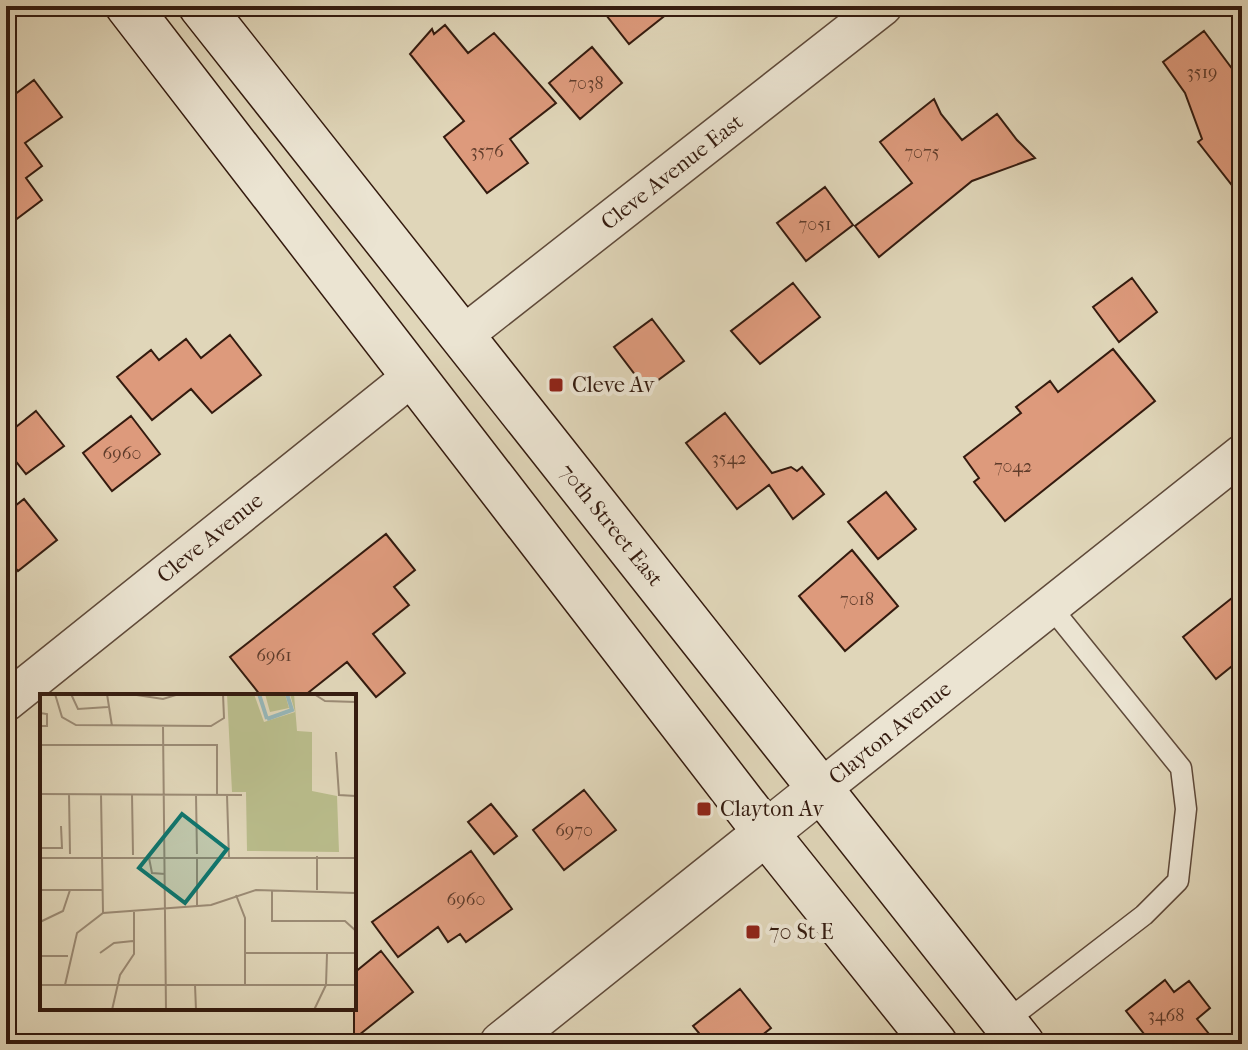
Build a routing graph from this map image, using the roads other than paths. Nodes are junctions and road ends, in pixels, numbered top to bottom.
1 (128, 6) edge
2 (201, 6) edge
3 (883, 6) edge
4 (461, 337) junction
5 (414, 375) junction
6 (1242, 454) edge
7 (1050, 606) junction
8 (6, 702) edge
9 (822, 788) junction
10 (766, 833) junction
11 (1013, 1033) edge
12 (502, 1044) edge
13 (935, 1044) edge

1 - 5 main road
2 - 4 main road, 70th Street East
3 - 4 street, Cleve Avenue East
4 - 9 main road, 70th Street East
5 - 8 street, Cleve Avenue
5 - 10 main road
6 - 7 street, Clayton Avenue
7 - 9 street, Clayton Avenue
7 - 11 lane
9 - 10 main road, Clayton Avenue
9 - 11 main road, 70th Street East
10 - 12 main road, Clayton Avenue
10 - 13 main road

